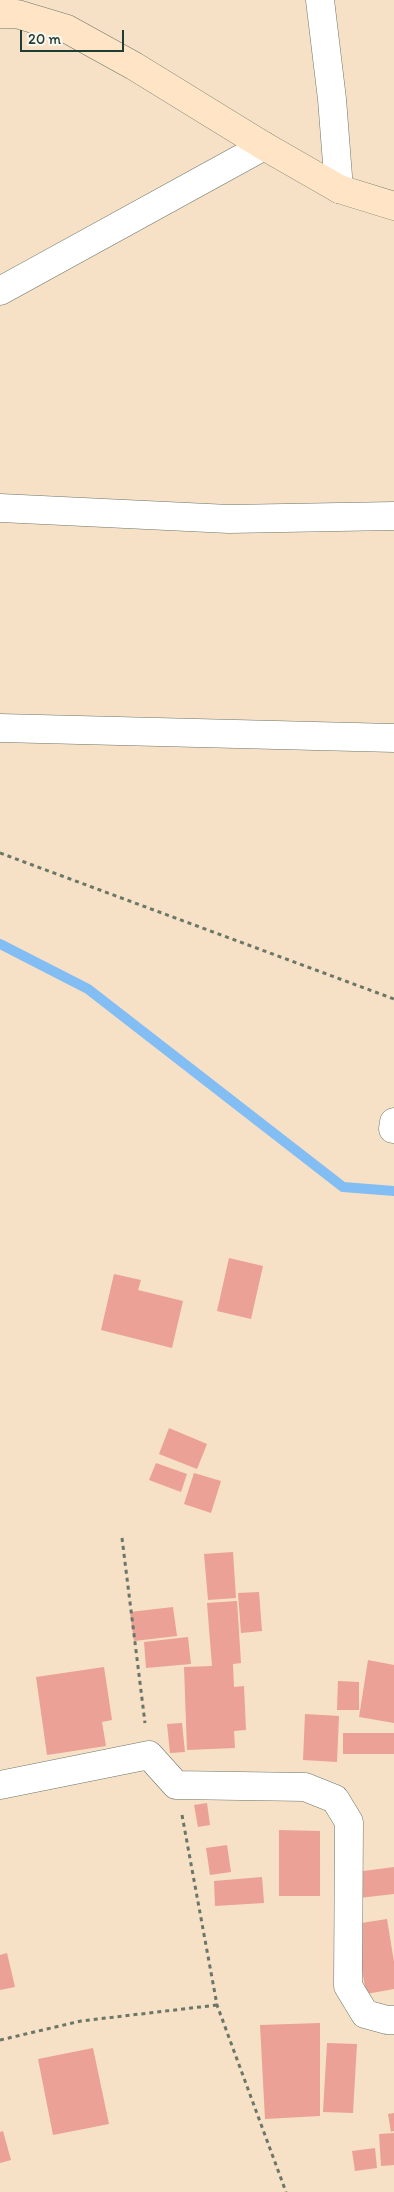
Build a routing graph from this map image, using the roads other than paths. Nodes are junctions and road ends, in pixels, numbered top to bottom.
1 (320, 0) edge
2 (0, 14) edge
3 (264, 146) junction
4 (339, 189) junction
5 (394, 206) edge
6 (0, 291) edge
7 (0, 508) edge
8 (394, 516) edge
9 (0, 728) edge
10 (394, 738) edge
11 (0, 1785) edge
12 (394, 2020) edge

1 - 4 street
2 - 3 street
3 - 4 street
3 - 6 street
4 - 5 street
7 - 8 street
9 - 10 street
11 - 12 street

